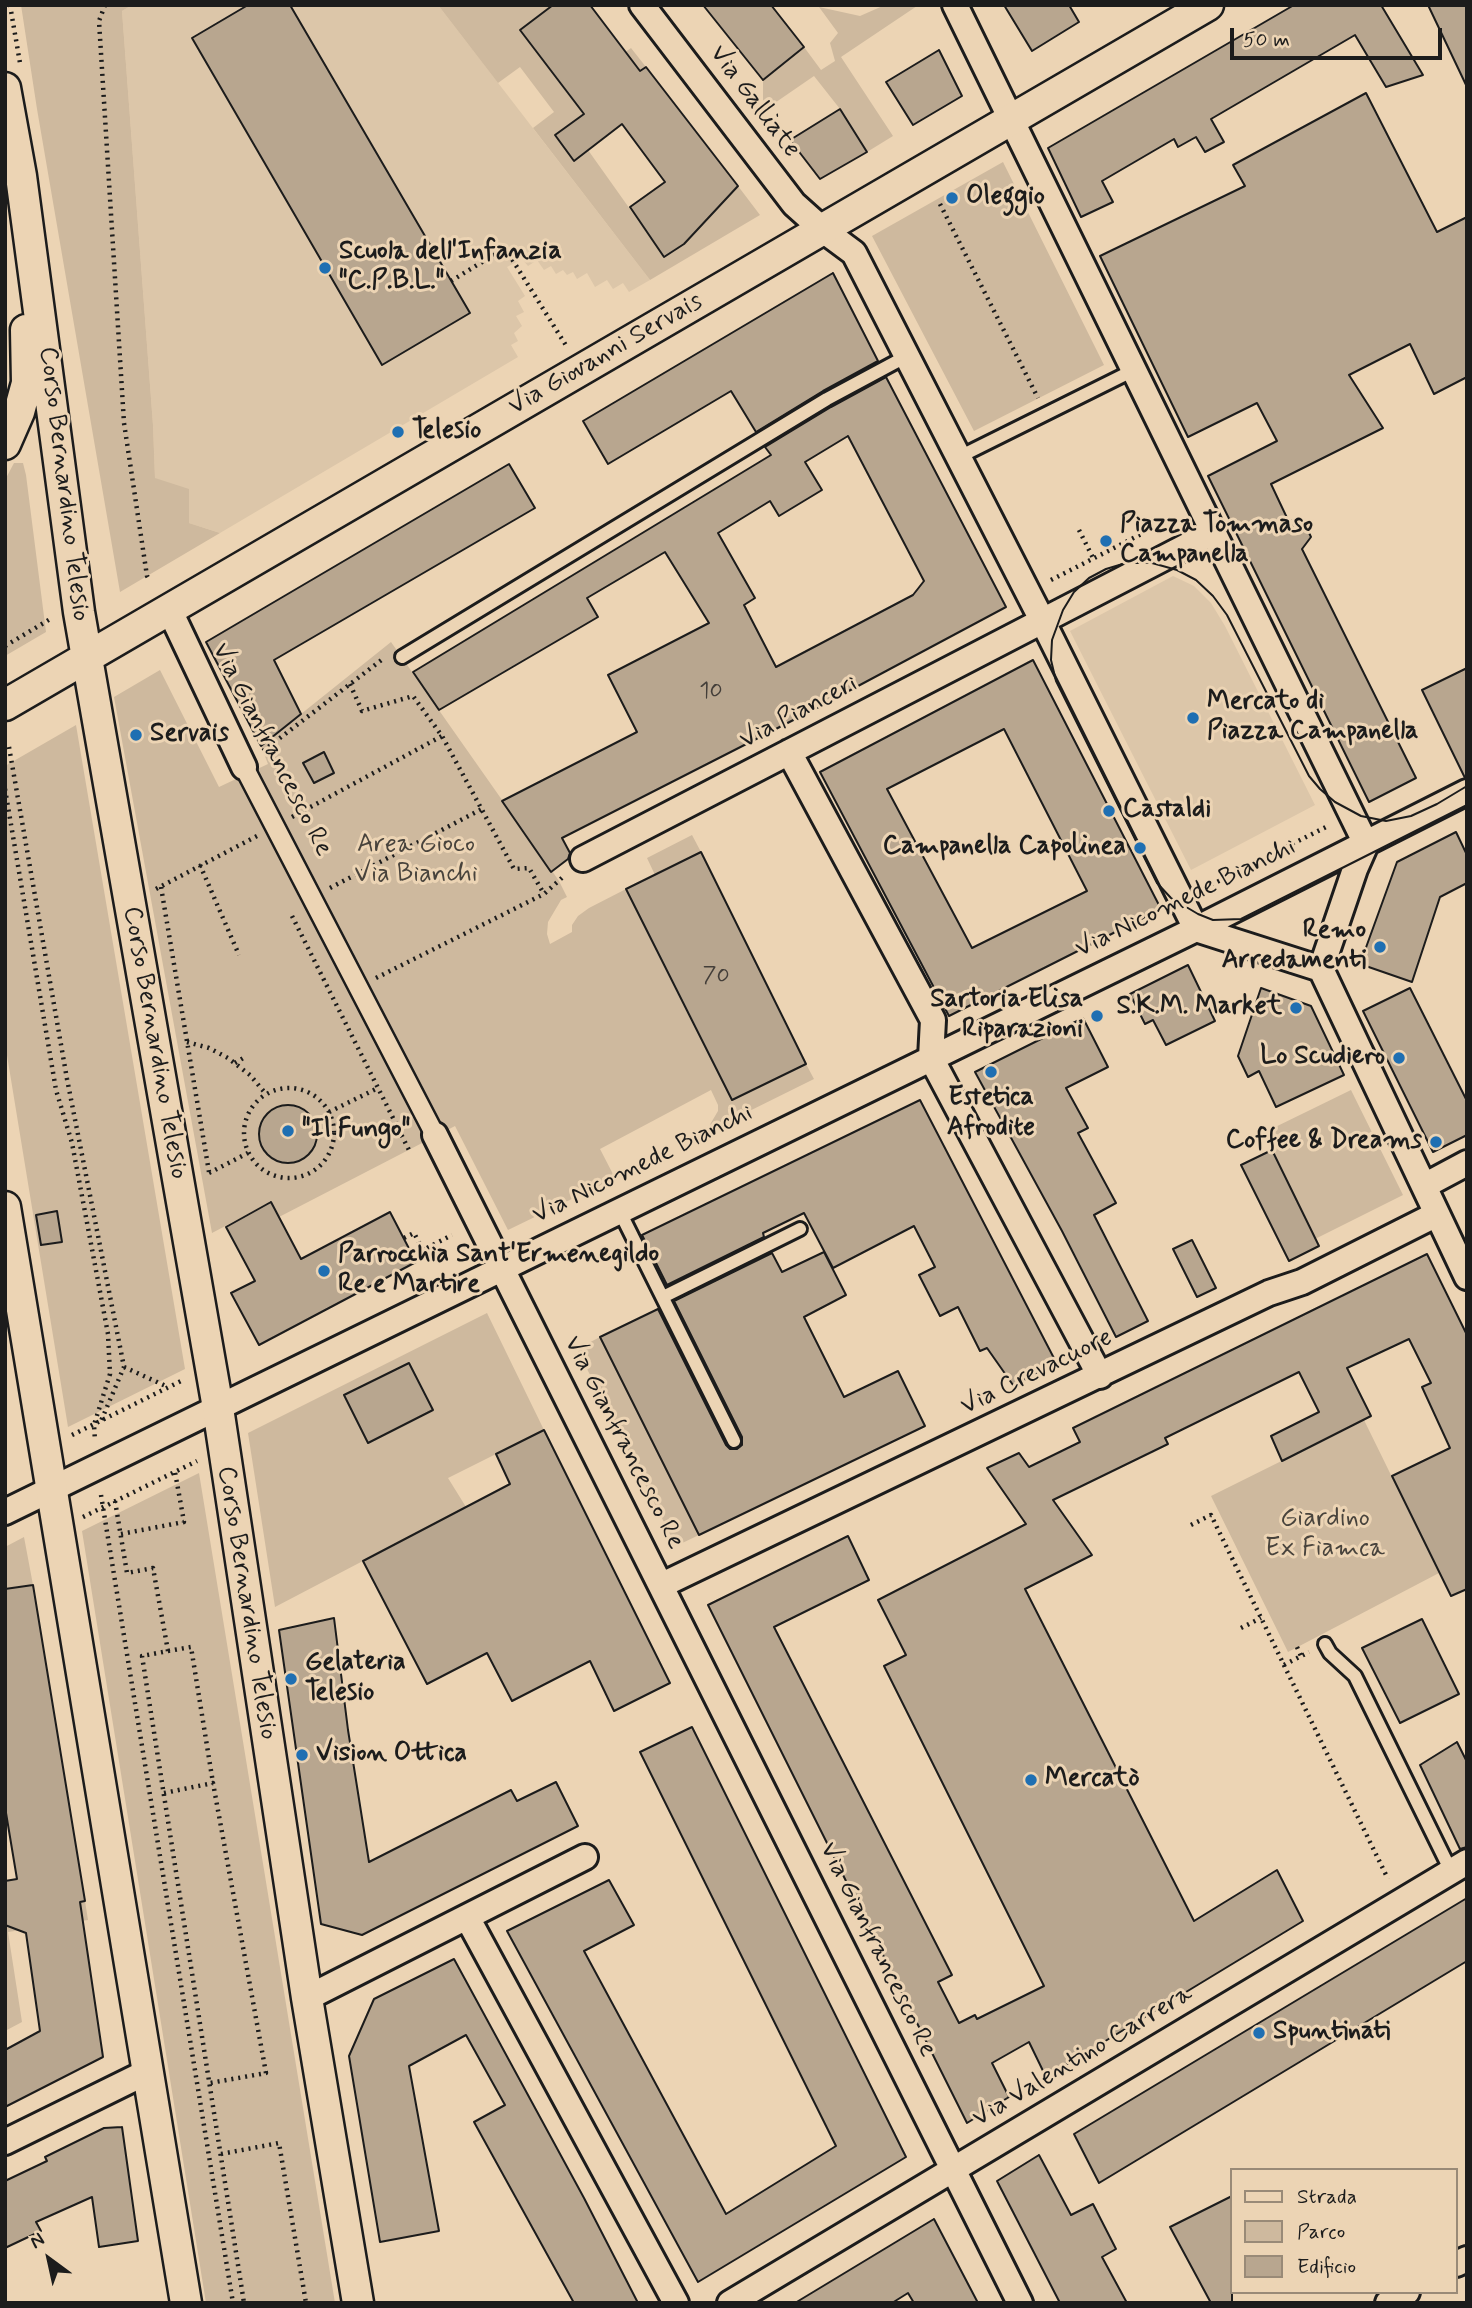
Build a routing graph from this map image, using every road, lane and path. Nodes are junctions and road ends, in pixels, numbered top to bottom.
1 (105, 5) edge
2 (642, 5) edge
3 (955, 5) edge
4 (1208, 5) edge
5 (5, 88) edge
6 (1012, 121) junction
7 (11, 181) edge
8 (940, 204) dead end
9 (823, 230) junction
10 (451, 281) dead end
11 (567, 347) dead end
12 (907, 356) junction
13 (1134, 370) junction
14 (1047, 414) junction
15 (5, 444) edge
16 (959, 457) junction
17 (1173, 517) dead end
18 (1079, 530) dead end
19 (1214, 532) junction
20 (1093, 558) junction
21 (150, 581) dead end
22 (1047, 582) dead end
23 (170, 611) junction
24 (1042, 620) junction
25 (402, 657) joint
26 (86, 658) junction
27 (349, 684) junction
28 (5, 705) edge
29 (9, 747) dead end
30 (789, 752) junction
31 (244, 767) junction
32 (5, 789) edge
33 (1467, 792) edge
34 (482, 809) junction
35 (1326, 827) dead end
36 (1366, 844) junction
37 (583, 859) joint
38 (200, 865) dead end
39 (160, 887) dead end
40 (1201, 890) dead end
41 (544, 894) junction
42 (312, 897) junction
43 (1196, 929) junction
44 (239, 956) dead end
45 (1321, 970) junction
46 (358, 986) junction
47 (187, 1042) junction
48 (245, 1057) dead end
49 (931, 1058) junction
50 (235, 1063) junction
51 (404, 1074) junction
52 (266, 1094) junction
53 (329, 1112) junction
54 (435, 1135) joint
55 (248, 1153) junction
56 (1467, 1163) edge
57 (209, 1172) junction
58 (197, 1179) dead end
59 (1424, 1186) junction
60 (5, 1207) edge
61 (619, 1209) junction
62 (1437, 1214) junction
63 (800, 1229) dead end
64 (452, 1235) dead end
65 (404, 1238) dead end
66 (501, 1268) junction
67 (1467, 1277) edge
68 (663, 1297) junction
69 (124, 1367) junction
70 (1100, 1376) junction
71 (181, 1381) dead end
72 (168, 1387) junction
73 (218, 1408) junction
74 (101, 1420) junction
75 (94, 1424) junction
76 (71, 1435) dead end
77 (734, 1441) dead end
78 (197, 1461) dead end
79 (97, 1467) junction
80 (175, 1472) junction
81 (52, 1489) junction
82 (115, 1501) junction
83 (102, 1506) junction
84 (5, 1512) edge
85 (82, 1517) dead end
86 (1191, 1525) dead end
87 (121, 1534) junction
88 (662, 1585) junction
89 (1261, 1618) junction
90 (1241, 1628) dead end
91 (1325, 1644) dead end
92 (1297, 1647) dead end
93 (168, 1651) junction
94 (1301, 1656) dead end
95 (213, 1783) junction
96 (164, 1793) junction
97 (585, 1857) dead end
98 (1459, 1867) edge
99 (1399, 1902) junction
100 (467, 1917) junction
101 (307, 1998) junction
102 (147, 2072) junction
103 (210, 2083) junction
104 (5, 2142) edge
105 (221, 2154) junction
106 (953, 2170) junction
107 (1404, 2294) edge
108 (187, 2303) edge
109 (233, 2303) edge
110 (244, 2303) edge
111 (306, 2303) edge
112 (358, 2303) edge
113 (676, 2303) edge
114 (730, 2303) edge
115 (1020, 2303) edge
116 (1388, 2303) edge

1 - 21 path
2 - 9 street, Via Galliate
3 - 6 street
4 - 6 street, Via Giovanni Servais
5 - 7 street, Corso Bernardino Telesio
6 - 9 street, Via Giovanni Servais
6 - 13 street
7 - 15 street, Corso Bernardino Telesio
7 - 26 street, Corso Bernardino Telesio
8 - 14 path
9 - 12 street
9 - 23 street, Via Giovanni Servais
10 - 11 path
12 - 16 street
12 - 25 lane
13 - 14 lane
13 - 19 street
14 - 16 lane
16 - 24 street
17 - 20 path
18 - 20 path
19 - 24 street
19 - 36 street
20 - 22 path
23 - 26 street, Via Giovanni Servais
23 - 31 street, Via Gianfrancesco Re
24 - 30 street, Via Pianceri
24 - 43 street
25 - 27 path
26 - 28 street, Via Giovanni Servais
26 - 73 street, Corso Bernardino Telesio
27 - 31 path
27 - 34 path
29 - 69 path
30 - 37 street, Via Pianceri
30 - 49 street
31 - 42 street, Via Gianfrancesco Re
32 - 75 path
33 - 36 street, Via Nicomede Bianchi
34 - 41 path
34 - 42 path
35 - 40 path
36 - 43 street, Via Nicomede Bianchi
36 - 45 street
37 - 41 path
38 - 44 path
39 - 47 path
41 - 46 path
42 - 46 street, Via Gianfrancesco Re
43 - 45 street
43 - 49 street, Via Nicomede Bianchi
45 - 59 street
46 - 51 street, Via Gianfrancesco Re
47 - 50 path
47 - 57 path
48 - 50 path
49 - 61 street, Via Nicomede Bianchi
49 - 70 street
50 - 52 path
51 - 53 path
51 - 54 street, Via Gianfrancesco Re
52 - 53 path
52 - 55 path
53 - 55 path
54 - 66 street, Via Gianfrancesco Re
55 - 57 path
56 - 59 street
57 - 58 path
59 - 62 street
60 - 81 street
61 - 66 street, Via Nicomede Bianchi
61 - 68 lane
62 - 67 street
62 - 70 street, Via Crevacuore
63 - 68 lane
64 - 65 path
66 - 73 street, Via Nicomede Bianchi
66 - 88 street, Via Gianfrancesco Re
68 - 77 lane
69 - 72 path
69 - 74 path
70 - 88 street, Via Crevacuore
71 - 72 path
72 - 74 path
73 - 79 street, Via Nicomede Bianchi
73 - 101 street, Corso Bernardino Telesio
74 - 75 path
75 - 76 path
75 - 79 path
78 - 80 path
79 - 81 street, Via Nicomede Bianchi
79 - 83 path
80 - 82 path
80 - 87 path
81 - 84 street, Via Nicomede Bianchi
81 - 102 street
82 - 83 path
82 - 87 path
83 - 85 path
83 - 109 path
86 - 89 path
87 - 93 path
88 - 106 street, Via Gianfrancesco Re
89 - 90 path
89 - 99 path
91 - 98 lane
92 - 94 path
93 - 95 path
93 - 96 path
95 - 96 path
95 - 103 path
96 - 103 path
97 - 100 street
98 - 99 street, Via Valentino Carrera
99 - 106 street, Via Valentino Carrera
100 - 101 street
100 - 113 street
101 - 112 street, Corso Bernardino Telesio
102 - 104 street
102 - 108 street
103 - 105 path
105 - 110 path
105 - 111 path
106 - 114 street, Via Valentino Carrera
106 - 115 street, Via Gianfrancesco Re
107 - 116 street

